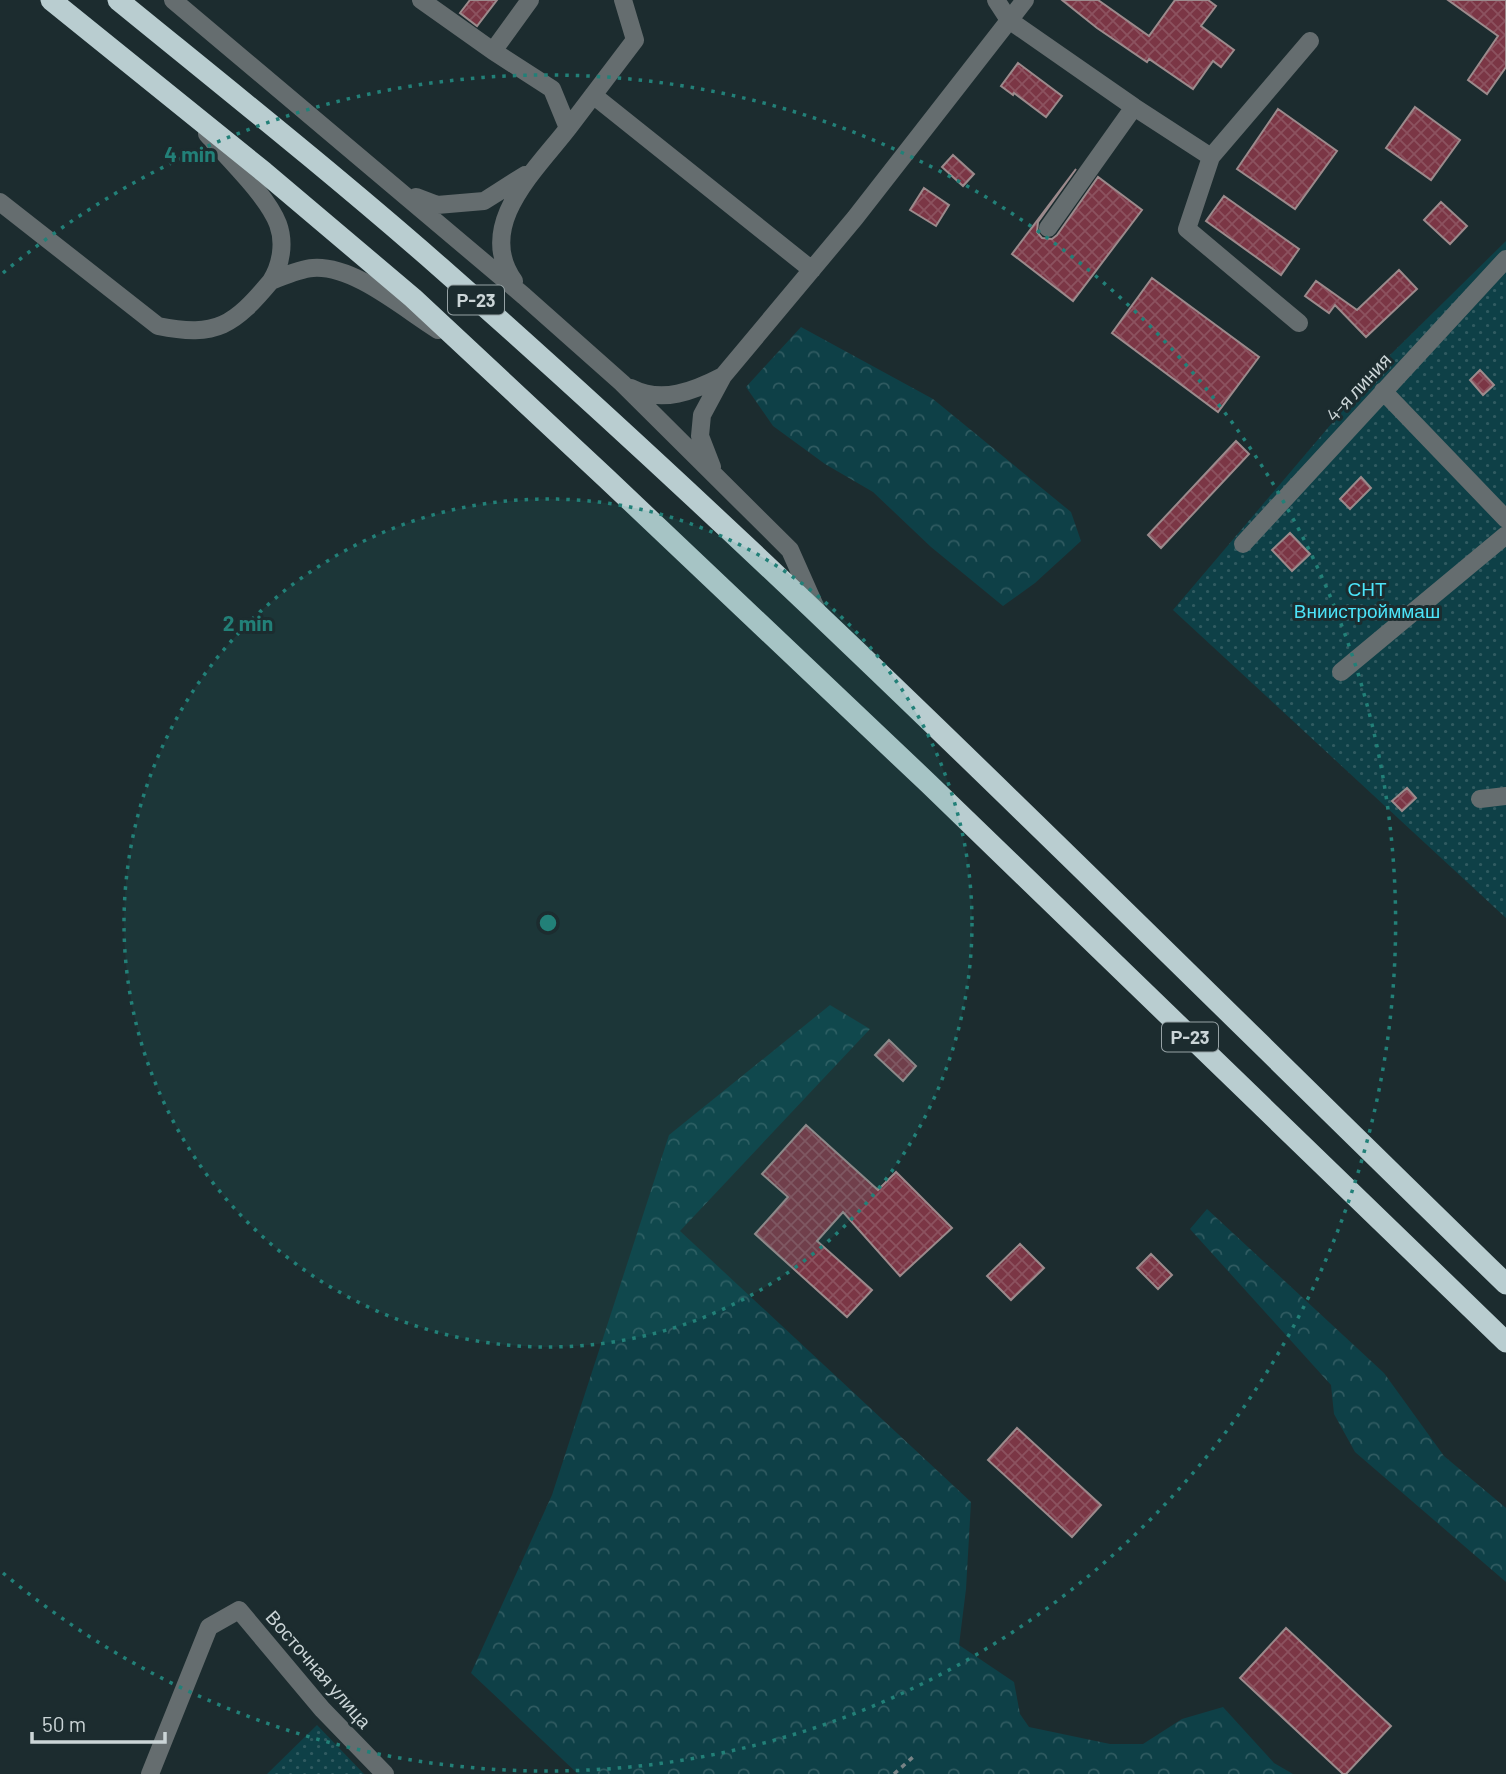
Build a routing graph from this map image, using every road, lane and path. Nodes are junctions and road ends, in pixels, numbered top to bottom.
1 (51, 0) edge
2 (118, 0) edge
3 (173, 0) edge
4 (421, 0) edge
5 (530, 0) edge
6 (623, 0) edge
7 (996, 0) edge
8 (1025, 0) edge
9 (1009, 20) junction
10 (1310, 41) dead end
11 (493, 51) junction
12 (593, 95) junction
13 (184, 107) junction
14 (1134, 107) junction
15 (568, 128) junction
16 (1211, 157) junction
17 (534, 169) junction
18 (401, 191) junction
19 (0, 202) edge
20 (1048, 228) dead end
21 (1506, 259) edge
22 (812, 270) junction
23 (271, 281) junction
24 (524, 296) junction
25 (1299, 323) dead end
26 (471, 352) junction
27 (723, 376) junction
28 (622, 383) junction
29 (1383, 391) junction
30 (718, 477) junction
31 (1506, 519) edge
32 (1506, 535) edge
33 (1243, 544) dead end
34 (820, 616) junction
35 (1341, 672) dead end
36 (1506, 796) edge
37 (1480, 799) dead end
38 (1506, 1284) edge
39 (1506, 1342) edge
40 (913, 1757) dead end
41 (150, 1774) edge
42 (384, 1774) edge
43 (894, 1774) edge

1 - 13 highway, Р-23
2 - 34 highway, Р-23
3 - 18 street
4 - 11 street
5 - 11 street
6 - 12 street
7 - 9 street
8 - 9 street
9 - 14 street
9 - 22 street
10 - 16 street
11 - 15 street
12 - 15 street
12 - 22 street
13 - 23 street
13 - 26 highway, Р-23
14 - 16 street
14 - 20 street
15 - 17 street
16 - 25 street
17 - 18 street
17 - 24 street
18 - 24 street
19 - 23 street
21 - 29 street, 4-я линия
22 - 27 street
23 - 26 street
24 - 28 street
26 - 39 highway, Р-23
27 - 28 street
27 - 30 street
28 - 30 street
29 - 31 street
29 - 33 street, 4-я линия
30 - 34 street
32 - 35 street
34 - 38 highway, Р-23
36 - 37 street
40 - 43 path
41 - 42 street, Восточная улица

